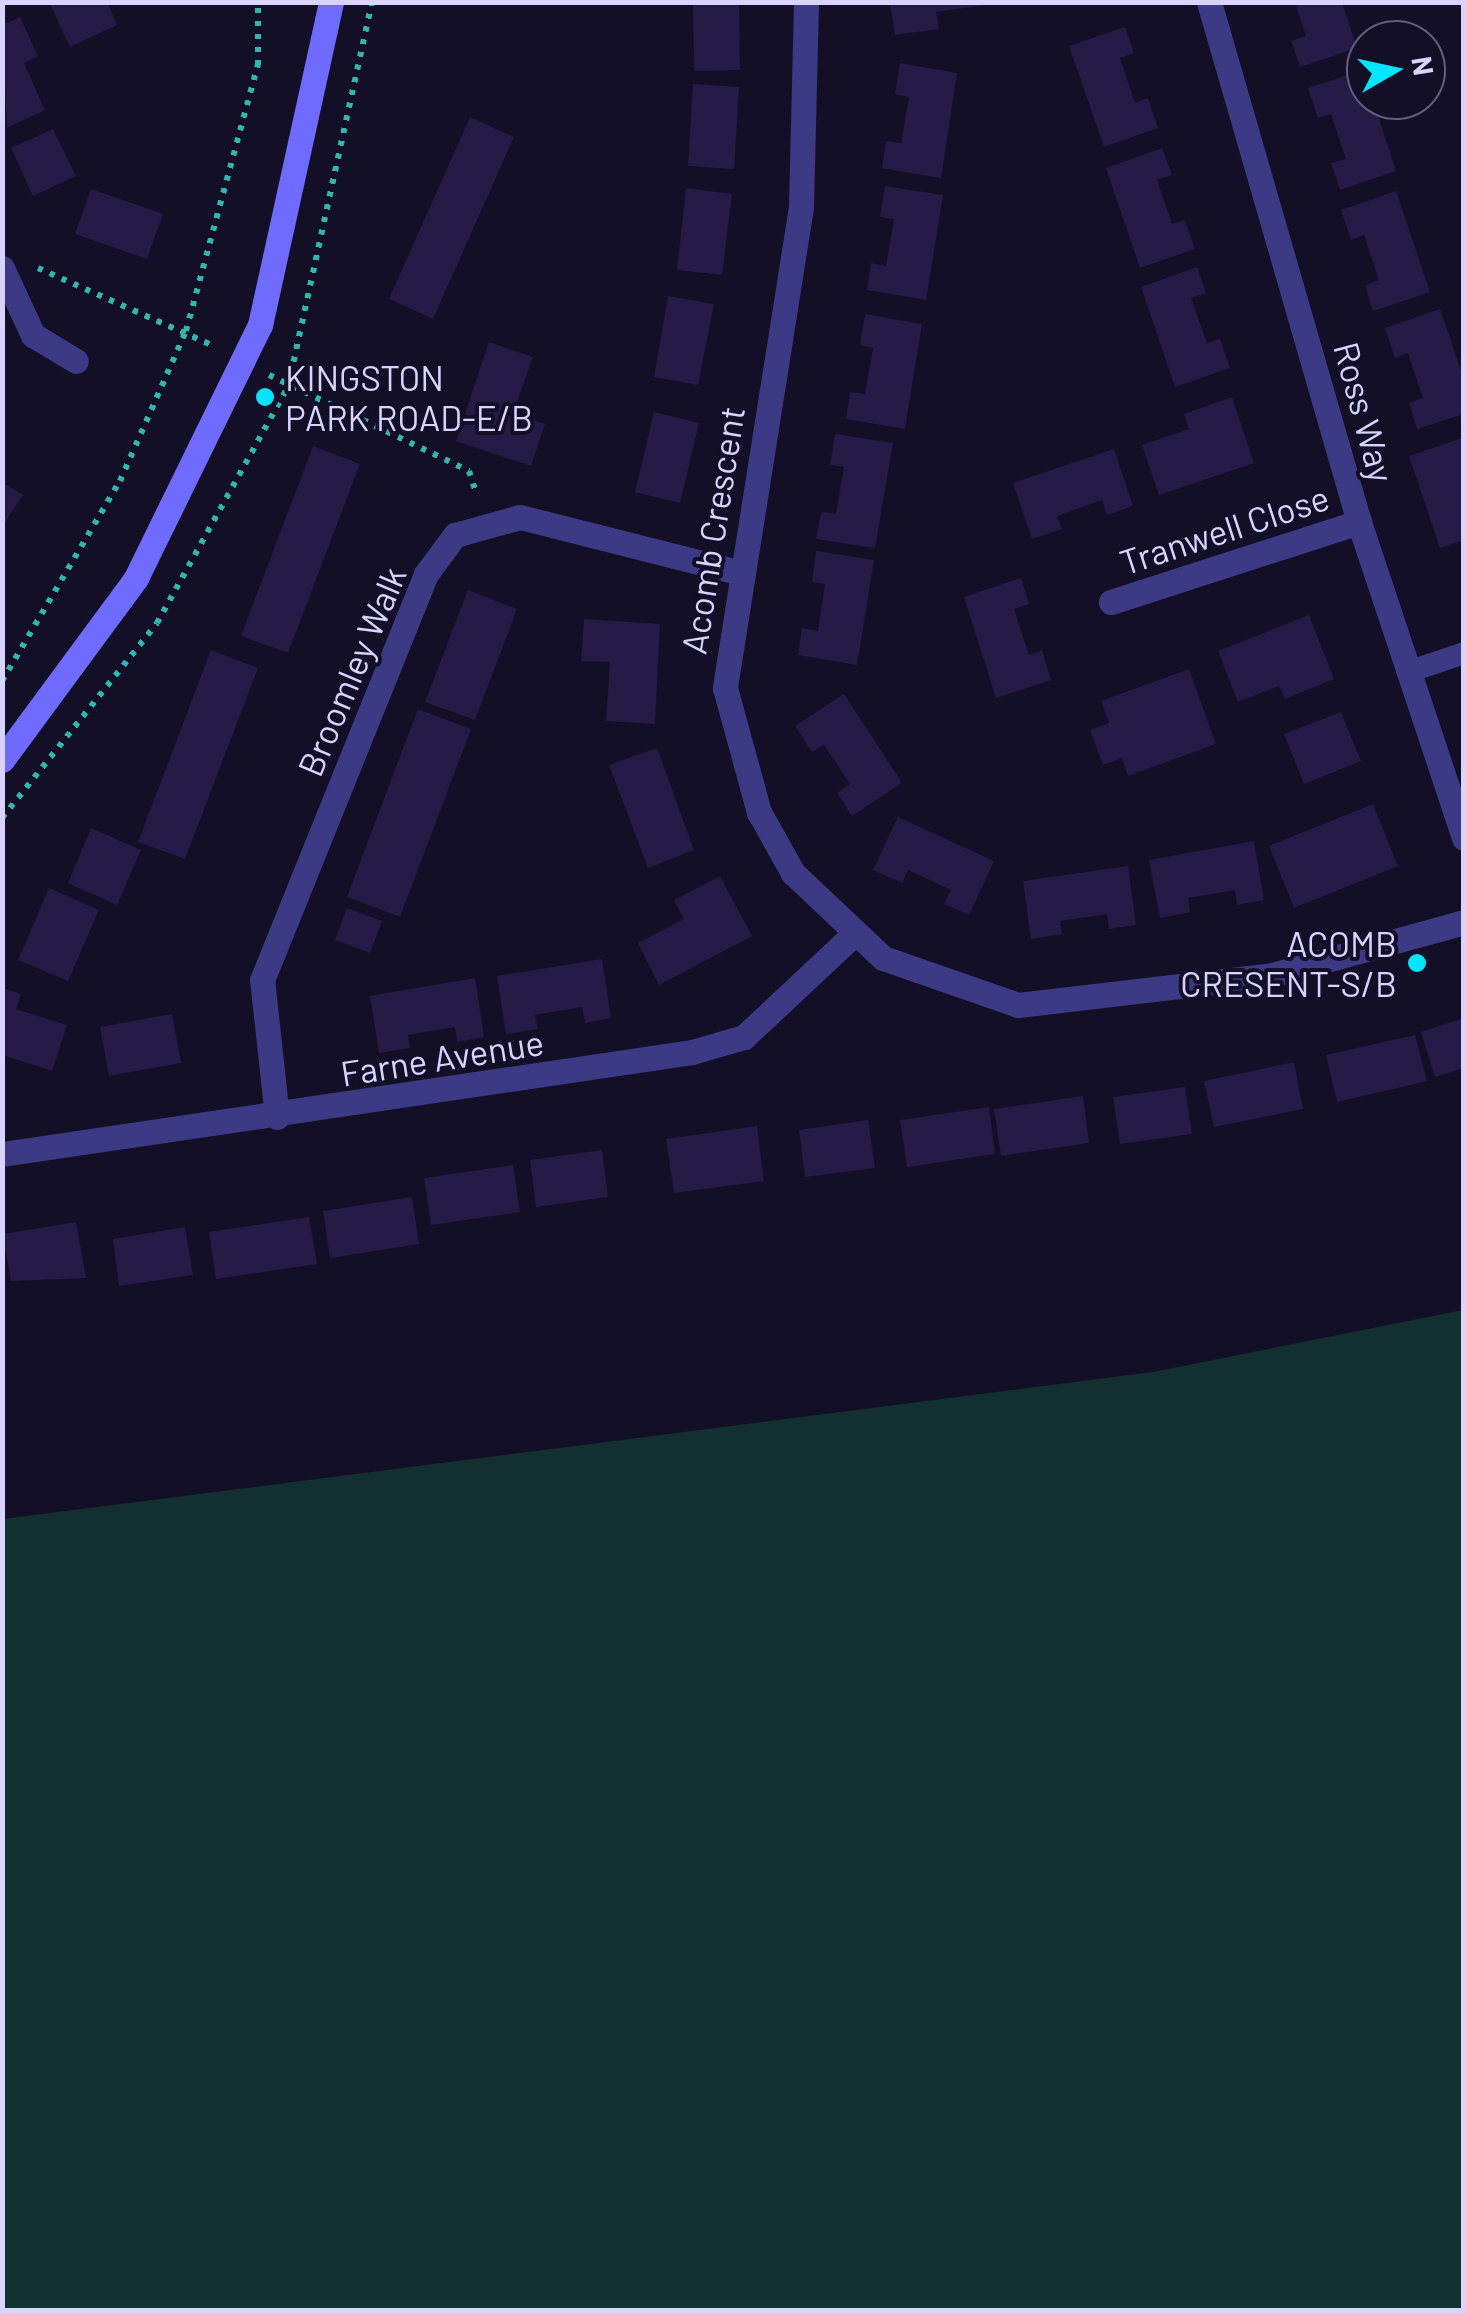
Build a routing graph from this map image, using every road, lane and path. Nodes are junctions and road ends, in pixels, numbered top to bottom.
1 (258, 2) edge
2 (331, 2) edge
3 (806, 2) edge
4 (1209, 2) edge
5 (2, 268) edge
6 (76, 361) dead end
7 (1359, 522) junction
8 (737, 572) junction
9 (1111, 602) dead end
10 (1464, 652) edge
11 (1408, 672) junction
12 (2, 681) edge
13 (2, 760) edge
14 (1464, 838) edge
15 (1464, 922) edge
16 (851, 937) junction
17 (277, 1118) junction
18 (2, 1154) edge

1 - 12 path
2 - 13 street
3 - 8 street, Acomb Crescent
4 - 7 street, Ross Way
5 - 6 street
7 - 9 street, Tranwell Close
7 - 11 street, Ross Way
8 - 16 street, Acomb Crescent
8 - 17 street, Broomley Walk
10 - 11 lane
11 - 14 street, Ross Way
15 - 16 street, Acomb Crescent
16 - 17 street, Farne Avenue
17 - 18 street, Farne Avenue

